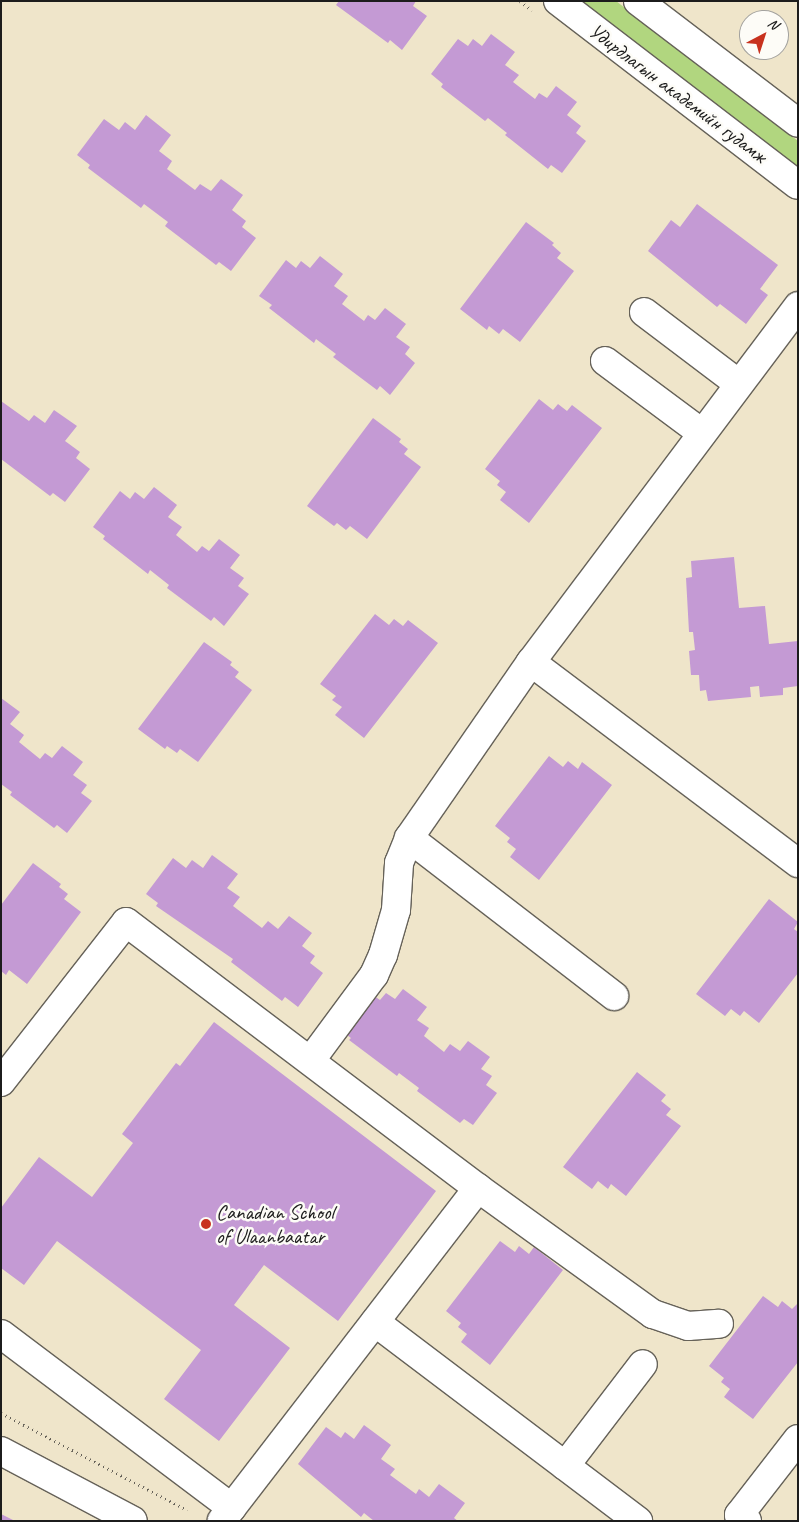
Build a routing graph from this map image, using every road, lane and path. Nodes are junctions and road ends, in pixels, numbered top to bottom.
1 (558, 1) edge
2 (638, 1) edge
3 (798, 123) edge
4 (798, 184) edge
5 (798, 306) edge
6 (644, 312) dead end
7 (605, 361) dead end
8 (739, 384) junction
9 (702, 433) junction
10 (531, 662) junction
11 (409, 838) junction
12 (798, 863) edge
13 (614, 996) dead end
14 (310, 1060) junction
15 (1, 1082) edge
16 (478, 1188) junction
17 (375, 1322) junction
18 (719, 1324) dead end
19 (1, 1334) edge
20 (643, 1364) dead end
21 (1, 1413) edge
22 (798, 1439) edge
23 (1, 1451) edge
24 (565, 1466) junction
25 (190, 1512) dead end
26 (227, 1514) edge
27 (739, 1519) edge
28 (133, 1521) edge
29 (638, 1521) edge

1 - 4 street, Удирдлагын академийн гудамж
2 - 3 street
5 - 8 street
6 - 8 street
7 - 9 street
8 - 9 street
9 - 10 street
10 - 11 street
10 - 12 street
11 - 13 street
11 - 14 street
14 - 15 street
14 - 16 street
16 - 17 street
16 - 18 street
17 - 24 street
17 - 26 street
19 - 26 street
20 - 24 street
21 - 25 path
22 - 27 street
23 - 28 street
24 - 29 street

